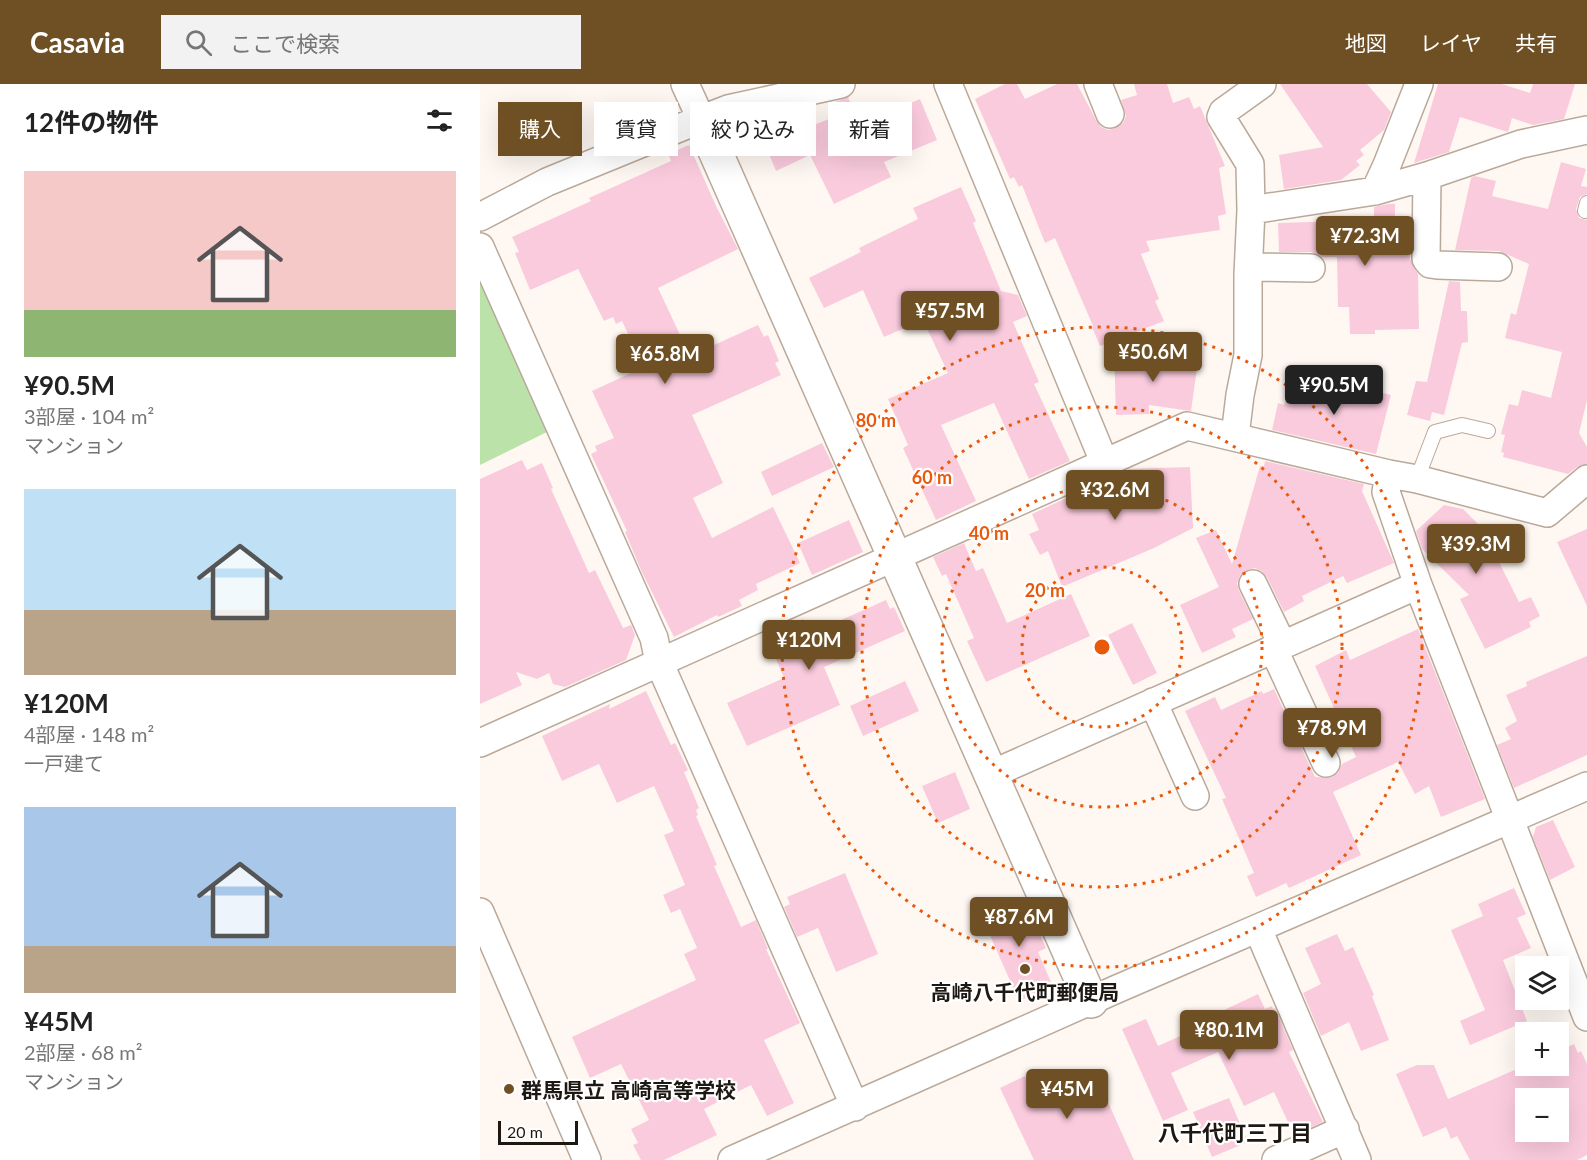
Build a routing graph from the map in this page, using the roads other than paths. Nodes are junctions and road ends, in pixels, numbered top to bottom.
1 (685, 84) edge
2 (841, 84) edge
3 (948, 84) edge
4 (1098, 84) edge
5 (1262, 84) edge
6 (1419, 84) edge
7 (694, 102) edge
8 (763, 102) edge
9 (1110, 114) dead end
10 (690, 124) edge
11 (1587, 130) edge
12 (718, 156) edge
13 (1427, 176) junction
14 (1375, 191) junction
15 (1251, 210) junction
16 (480, 217) edge
17 (480, 247) edge
18 (1249, 267) junction
19 (1498, 267) dead end
20 (1311, 268) dead end
21 (1488, 431) dead end
22 (1235, 436) junction
23 (1105, 464) junction
24 (1389, 474) junction
25 (1417, 478) junction
26 (1587, 479) edge
27 (895, 556) junction
28 (1252, 584) dead end
29 (1418, 585) junction
30 (1277, 646) junction
31 (659, 662) junction
32 (1153, 702) junction
33 (480, 743) edge
34 (1326, 763) dead end
35 (992, 774) junction
36 (1587, 786) edge
37 (1195, 796) dead end
38 (1509, 819) junction
39 (480, 912) edge
40 (1258, 929) junction
41 (1091, 1000) junction
42 (1587, 1017) edge
43 (855, 1107) junction
44 (1345, 1129) junction
45 (587, 1160) edge
46 (732, 1160) edge
47 (1276, 1160) edge
48 (1357, 1160) edge

1 - 7 street
2 - 8 street
3 - 23 street
4 - 9 street
5 - 15 street
6 - 14 street
10 - 16 street
11 - 13 street
12 - 27 street
13 - 14 street
13 - 19 street
14 - 15 street
15 - 18 street
17 - 31 street
18 - 20 street
18 - 22 street
21 - 25 lane
22 - 23 street
22 - 24 street
23 - 27 street
24 - 25 street
24 - 29 street
25 - 26 street
27 - 31 street
27 - 35 street
28 - 30 street
29 - 30 street
29 - 38 street
30 - 32 street
30 - 34 street
31 - 33 street
31 - 43 street
32 - 35 street
32 - 37 street
35 - 41 street
36 - 38 street
38 - 40 street
38 - 42 street
39 - 45 street
40 - 41 street
40 - 44 street
41 - 43 street
43 - 46 street
44 - 47 street
44 - 48 street

